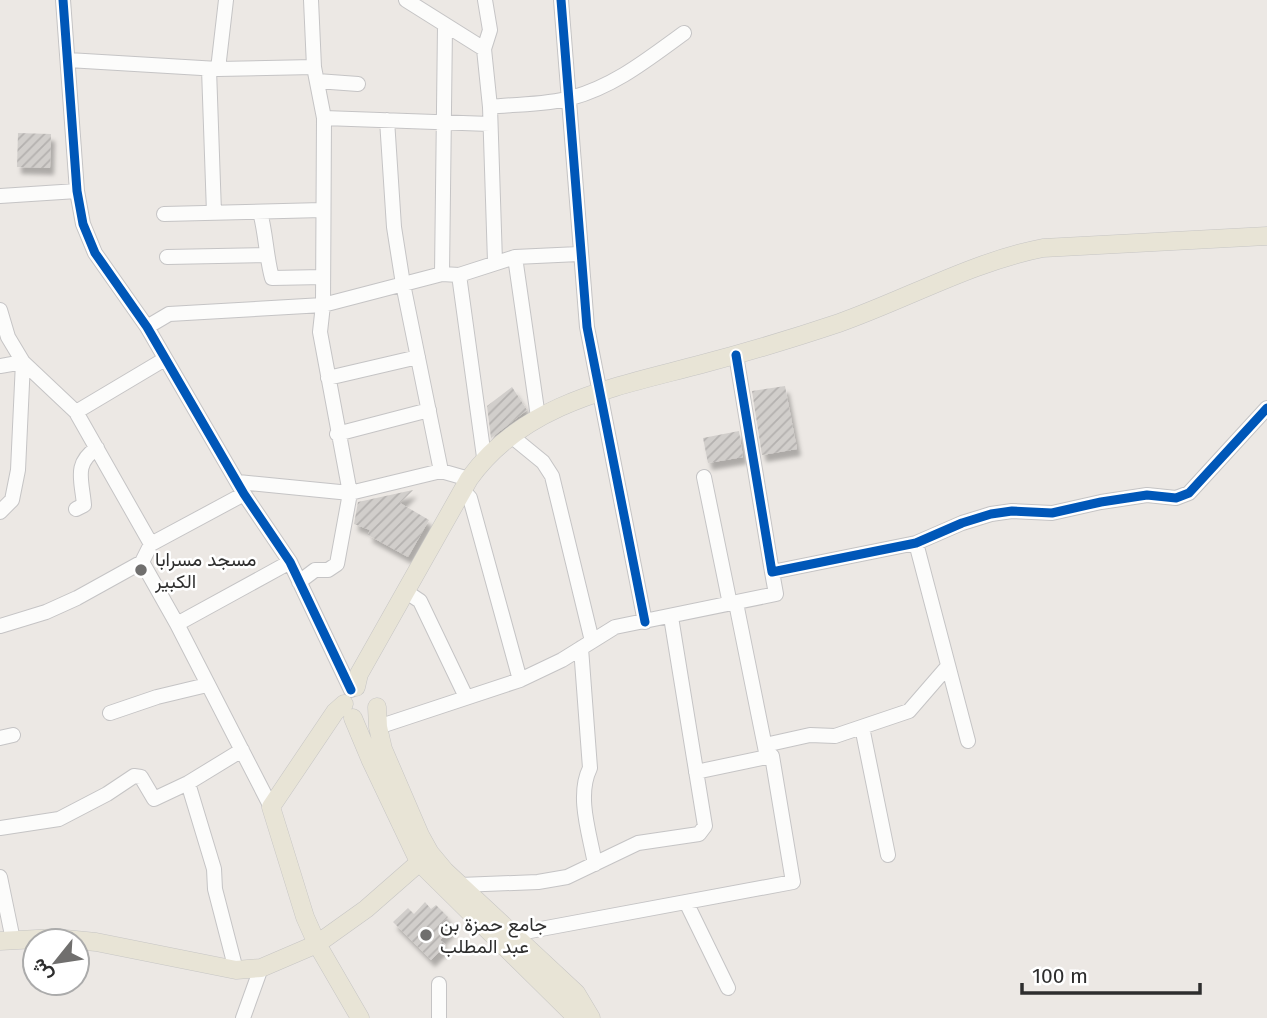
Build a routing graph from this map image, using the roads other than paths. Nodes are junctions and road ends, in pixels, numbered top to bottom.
1 (63, 0) edge
2 (226, 0) edge
3 (311, 0) edge
4 (406, 0) edge
5 (485, 0) edge
6 (561, 0) edge
7 (445, 26) junction
8 (684, 33) dead end
9 (484, 49) junction
10 (68, 60) junction
11 (214, 69) junction
12 (316, 74) junction
13 (358, 84) dead end
14 (569, 99) junction
15 (490, 107) junction
16 (324, 118) junction
17 (387, 120) junction
18 (443, 122) junction
19 (490, 124) junction
20 (78, 191) junction
21 (0, 196) edge
22 (322, 210) junction
23 (260, 212) junction
24 (214, 213) junction
25 (164, 214) dead end
26 (1267, 236) edge
27 (579, 254) junction
28 (266, 256) junction
29 (167, 257) dead end
30 (515, 257) junction
31 (495, 262) junction
32 (442, 274) junction
33 (459, 275) junction
34 (323, 277) junction
35 (403, 284) junction
36 (323, 305) junction
37 (0, 310) edge
38 (147, 327) junction
39 (736, 355) junction
40 (418, 357) junction
41 (164, 359) junction
42 (23, 362) junction
43 (0, 366) edge
44 (328, 378) junction
45 (598, 392) junction
46 (1267, 408) edge
47 (429, 410) junction
48 (76, 412) junction
49 (538, 417) junction
50 (337, 434) junction
51 (510, 435) junction
52 (97, 448) junction
53 (484, 457) junction
54 (441, 471) junction
55 (704, 477) dead end
56 (466, 484) junction
57 (241, 488) junction
58 (351, 493) junction
59 (76, 509) dead end
60 (0, 512) edge
61 (916, 543) junction
62 (151, 544) junction
63 (142, 562) junction
64 (290, 562) junction
65 (772, 572) junction
66 (299, 582) junction
67 (405, 591) junction
68 (733, 604) junction
69 (671, 617) junction
70 (645, 622) junction
71 (177, 624) junction
72 (0, 626) edge
73 (587, 644) junction
74 (948, 666) junction
75 (520, 680) junction
76 (207, 685) junction
77 (467, 697) junction
78 (351, 700) junction
79 (377, 707) junction
80 (110, 713) dead end
81 (378, 727) junction
82 (862, 727) junction
83 (968, 741) dead end
84 (242, 750) junction
85 (766, 751) junction
86 (696, 772) junction
87 (188, 783) junction
88 (271, 807) junction
89 (0, 828) edge
90 (888, 855) dead end
91 (425, 857) junction
92 (595, 864) junction
93 (0, 877) edge
94 (460, 885) junction
95 (686, 902) junction
96 (514, 934) junction
97 (6, 940) edge
98 (317, 944) junction
99 (261, 968) junction
100 (236, 970) junction
101 (439, 984) dead end
102 (728, 988) dead end
103 (243, 1018) edge
104 (360, 1018) edge
105 (439, 1018) edge
106 (577, 1018) edge
107 (591, 1018) edge

1 - 10 street
2 - 11 street
3 - 12 street
4 - 7 street
5 - 9 street
6 - 14 street
7 - 9 street
7 - 18 street
8 - 14 street
9 - 15 street
10 - 11 street
10 - 20 street
11 - 12 street
11 - 24 street
12 - 13 street
12 - 16 street
14 - 15 street
14 - 27 street
15 - 19 street
16 - 17 street
16 - 22 street
17 - 18 street
17 - 35 street
18 - 19 street
18 - 32 street
19 - 31 street
20 - 21 street
20 - 38 street
22 - 23 street
22 - 34 street
23 - 24 street
23 - 28 street
24 - 25 street
26 - 39 main road
27 - 30 street
27 - 45 street
28 - 29 street
28 - 34 street
30 - 31 street
30 - 49 street
31 - 33 street
32 - 33 street
32 - 35 street
33 - 53 street
34 - 36 street
35 - 36 street
35 - 40 street
36 - 38 street
36 - 44 street
37 - 42 street
38 - 41 street
39 - 45 main road
39 - 65 street
40 - 44 street
40 - 47 street
41 - 48 street
41 - 57 street
42 - 43 street
42 - 48 street
42 - 60 street
44 - 50 street
45 - 49 main road
45 - 70 street
46 - 61 street
47 - 50 street
47 - 54 street
48 - 52 street
49 - 51 main road
50 - 58 street
51 - 53 main road
51 - 73 street
52 - 59 street
52 - 62 street
53 - 56 main road
54 - 56 street
54 - 58 street
55 - 68 street
56 - 67 main road
56 - 75 street
57 - 58 street
57 - 62 street
57 - 64 street
58 - 66 street
61 - 65 street
61 - 74 street
62 - 63 street
63 - 71 street
63 - 72 street
64 - 66 street
64 - 71 street
65 - 68 street
66 - 78 street
67 - 77 street
67 - 78 main road
68 - 69 street
68 - 85 street
69 - 70 street
69 - 86 street
70 - 73 street
71 - 76 street
73 - 75 street
73 - 92 street
74 - 82 street
74 - 83 street
75 - 77 street
76 - 80 street
76 - 84 street
77 - 81 street
78 - 79 main road
78 - 79 main road
78 - 88 main road
78 - 91 main road
79 - 81 main road
81 - 91 main road
82 - 85 street
82 - 90 street
84 - 87 street
84 - 88 street
85 - 86 street
85 - 95 street
86 - 92 street
87 - 89 street
87 - 100 street
88 - 98 main road
91 - 94 main road
91 - 98 main road
91 - 106 main road
92 - 94 street
93 - 97 street
94 - 96 main road
95 - 96 street
95 - 102 street
96 - 107 main road
97 - 100 main road
98 - 99 main road
98 - 104 main road
99 - 100 main road
99 - 103 street
101 - 105 street

